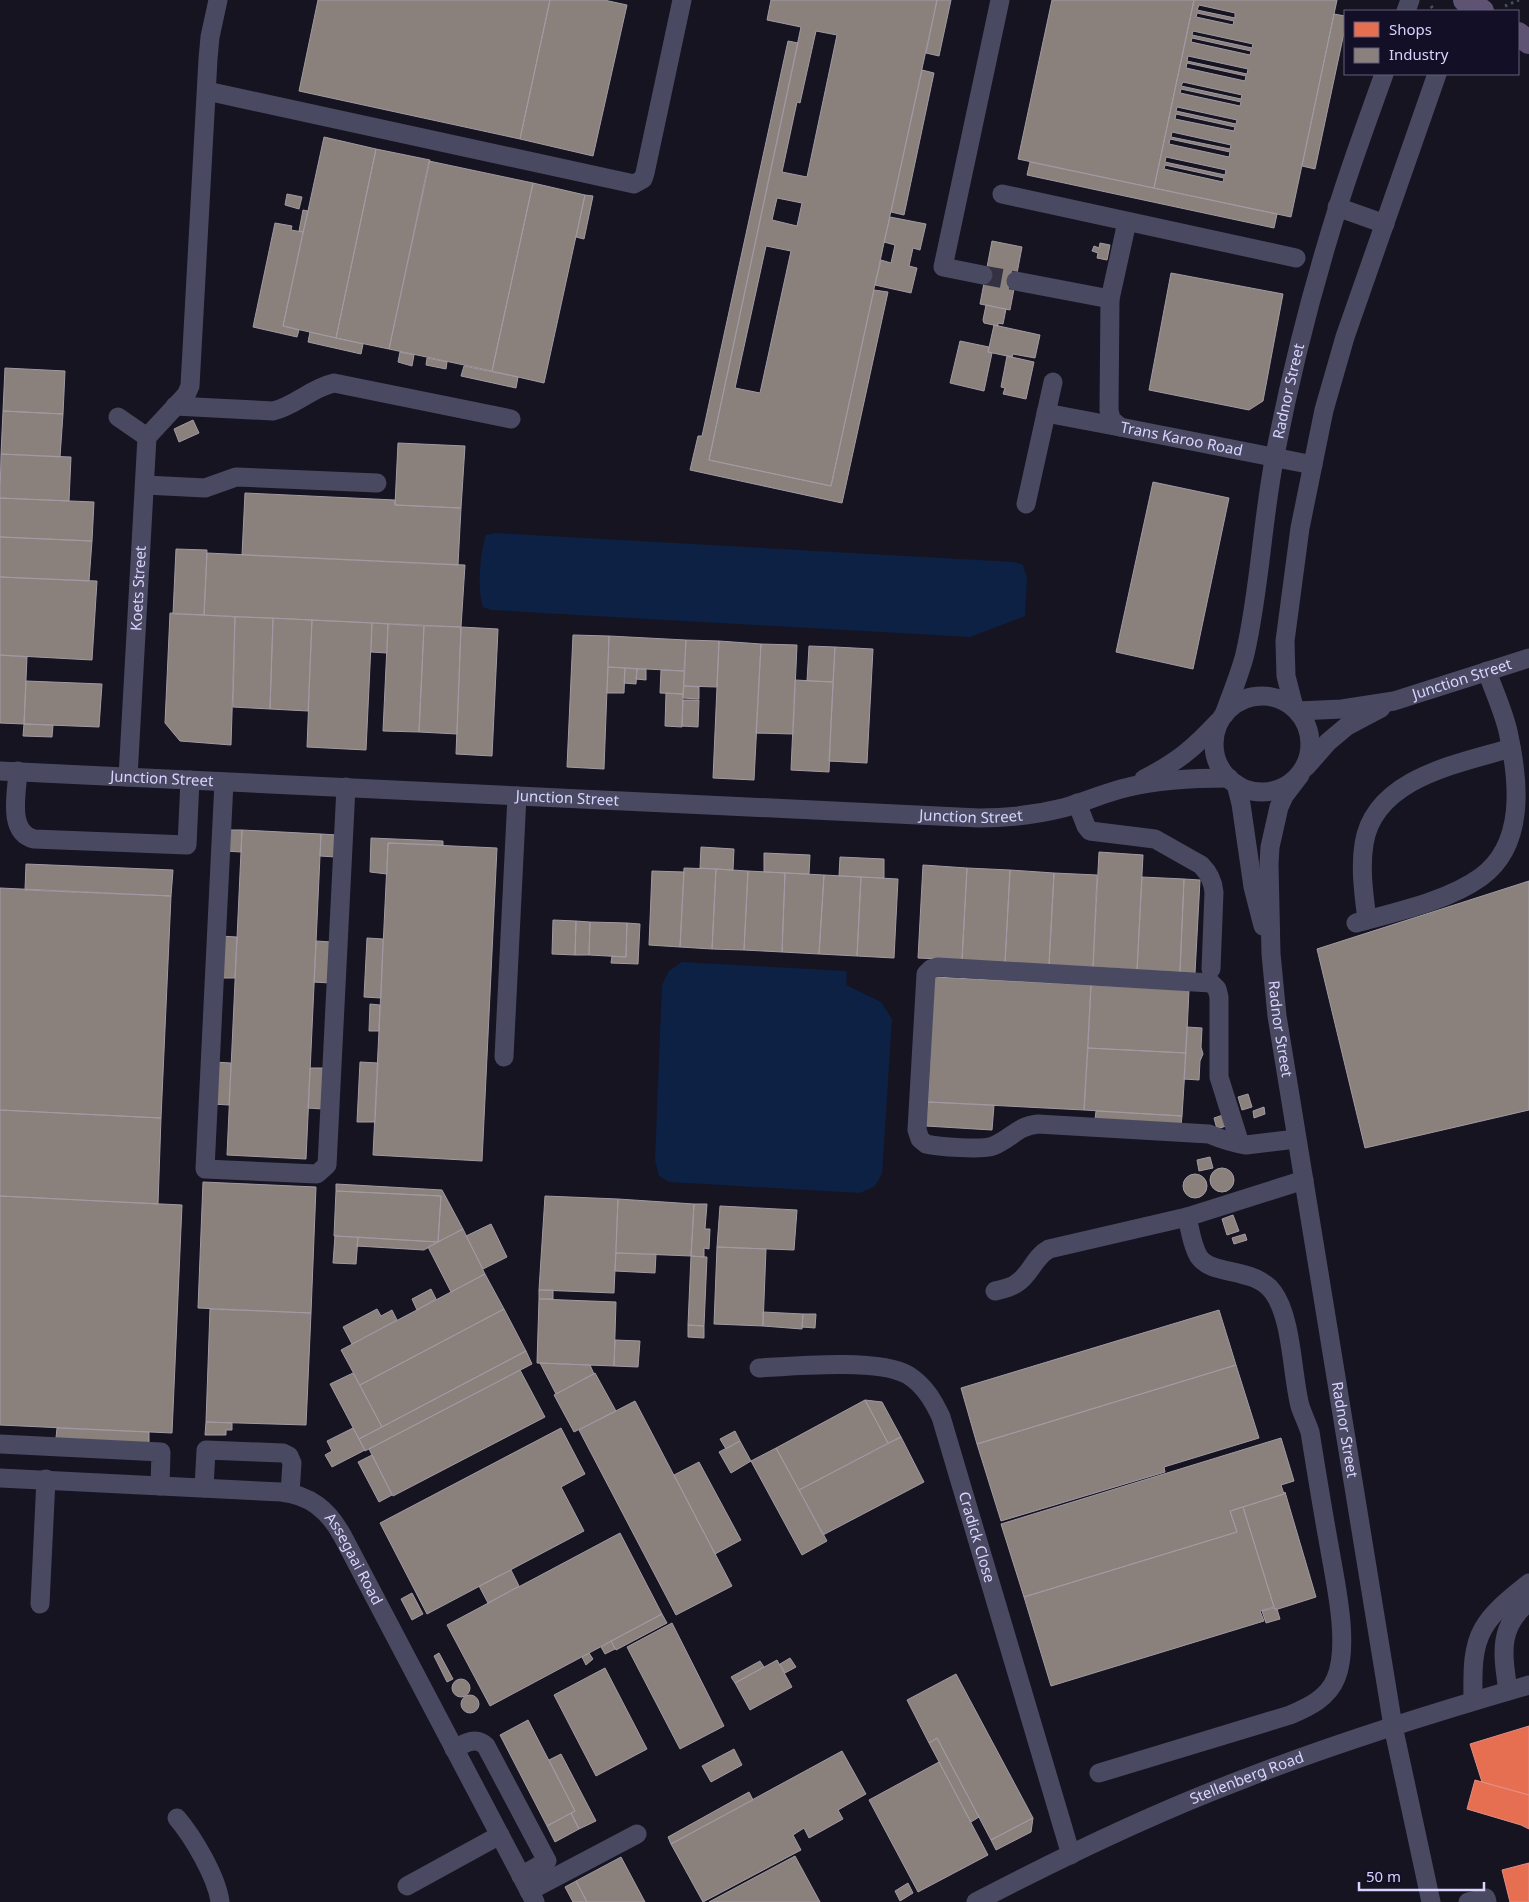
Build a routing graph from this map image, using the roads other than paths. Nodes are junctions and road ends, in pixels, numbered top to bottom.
1 (218, 0) edge
2 (682, 0) edge
3 (1000, 0) edge
4 (1464, 0) edge
5 (1480, 10) edge
6 (1384, 75) edge
7 (1437, 75) edge
8 (206, 91) junction
9 (1002, 194) dead end
10 (1337, 207) junction
11 (1127, 222) junction
12 (1385, 224) junction
13 (1296, 258) dead end
14 (983, 275) tunnel mouth
15 (1016, 281) tunnel mouth
16 (1110, 299) junction
17 (1053, 382) dead end
18 (175, 406) junction
19 (1046, 412) junction
20 (118, 417) dead end
21 (511, 419) dead end
22 (1120, 427) junction
23 (147, 436) junction
24 (1275, 457) junction
25 (1313, 465) junction
26 (376, 483) dead end
27 (145, 485) junction
28 (1026, 504) dead end
29 (1529, 658) edge
30 (1487, 671) junction
31 (1394, 701) junction
32 (1296, 709) junction
33 (1223, 716) junction
34 (1511, 748) junction
35 (9, 771) edge
36 (1301, 773) junction
37 (128, 777) junction
38 (190, 780) junction
39 (1232, 781) junction
40 (224, 782) junction
41 (346, 787) junction
42 (1130, 787) junction
43 (517, 796) junction
44 (1077, 803) junction
45 (1271, 954) junction
46 (1211, 969) dead end
47 (504, 1056) dead end
48 (1296, 1139) junction
49 (1240, 1144) junction
50 (1304, 1180) junction
51 (1187, 1217) junction
52 (995, 1292) dead end
53 (759, 1368) dead end
54 (0, 1444) edge
55 (0, 1478) edge
56 (46, 1480) junction
57 (160, 1486) junction
58 (204, 1488) junction
59 (290, 1493) junction
60 (1529, 1583) edge
61 (1529, 1602) edge
62 (40, 1604) dead end
63 (1529, 1685) edge
64 (1508, 1691) junction
65 (1473, 1701) junction
66 (1393, 1726) junction
67 (454, 1749) junction
68 (1099, 1773) dead end
69 (177, 1818) dead end
70 (500, 1834) junction
71 (637, 1834) dead end
72 (1071, 1855) junction
73 (407, 1886) dead end
74 (528, 1890) edge
75 (1487, 1900) edge
76 (220, 1902) edge
77 (976, 1902) edge
78 (1431, 1902) edge
79 (1468, 1902) edge

1 - 8 street
2 - 8 street
3 - 14 street
4 - 5 main road
6 - 10 street, Radnor Street
7 - 12 street
8 - 18 street
9 - 11 street
10 - 12 street
10 - 24 street, Radnor Street
11 - 13 street
11 - 16 street, Trans Karoo Road
12 - 25 street
15 - 16 street
16 - 22 street, Trans Karoo Road
17 - 19 street
18 - 21 street
18 - 23 street
19 - 22 street
19 - 28 street
20 - 23 street
22 - 24 street, Trans Karoo Road
23 - 27 street, Koets Street
24 - 25 street, Trans Karoo Road
24 - 33 street, Radnor Street
25 - 32 street
26 - 27 street
27 - 37 street, Koets Street
29 - 30 street, Junction Street
30 - 31 street, Junction Street
30 - 34 street
31 - 32 street, Junction Street
31 - 36 street, Junction Street
32 - 33 street
32 - 36 street
33 - 39 street
33 - 42 street, Junction Street
34 - 34 street
35 - 37 street, Junction Street
35 - 38 street
36 - 39 street
36 - 45 street, Radnor Street
37 - 38 street, Junction Street
38 - 40 street, Junction Street
39 - 42 street, Junction Street
39 - 45 street, Radnor Street
40 - 41 street, Junction Street
40 - 41 street
41 - 43 street, Junction Street
42 - 44 street, Junction Street
43 - 44 street, Junction Street
43 - 47 street
44 - 46 street
45 - 48 street, Radnor Street
48 - 49 street
48 - 50 street, Radnor Street
49 - 49 street
50 - 51 street
50 - 66 street, Radnor Street
51 - 52 street
51 - 68 street
53 - 72 street, Cradick Close
54 - 57 street
55 - 56 street, Assegaai Road
56 - 57 street, Assegaai Road
56 - 62 street
57 - 58 street, Assegaai Road
58 - 59 street, Assegaai Road
58 - 59 street
59 - 67 street, Assegaai Road
60 - 65 street
61 - 64 street
63 - 64 street, Stellenberg Road
64 - 65 street, Stellenberg Road
65 - 66 street, Stellenberg Road
66 - 72 street, Stellenberg Road
66 - 78 street, Radnor Street
67 - 70 street, Assegaai Road
67 - 74 street
69 - 76 street
70 - 73 street
70 - 74 street, Assegaai Road
71 - 74 street
72 - 77 street, Stellenberg Road
75 - 79 street

